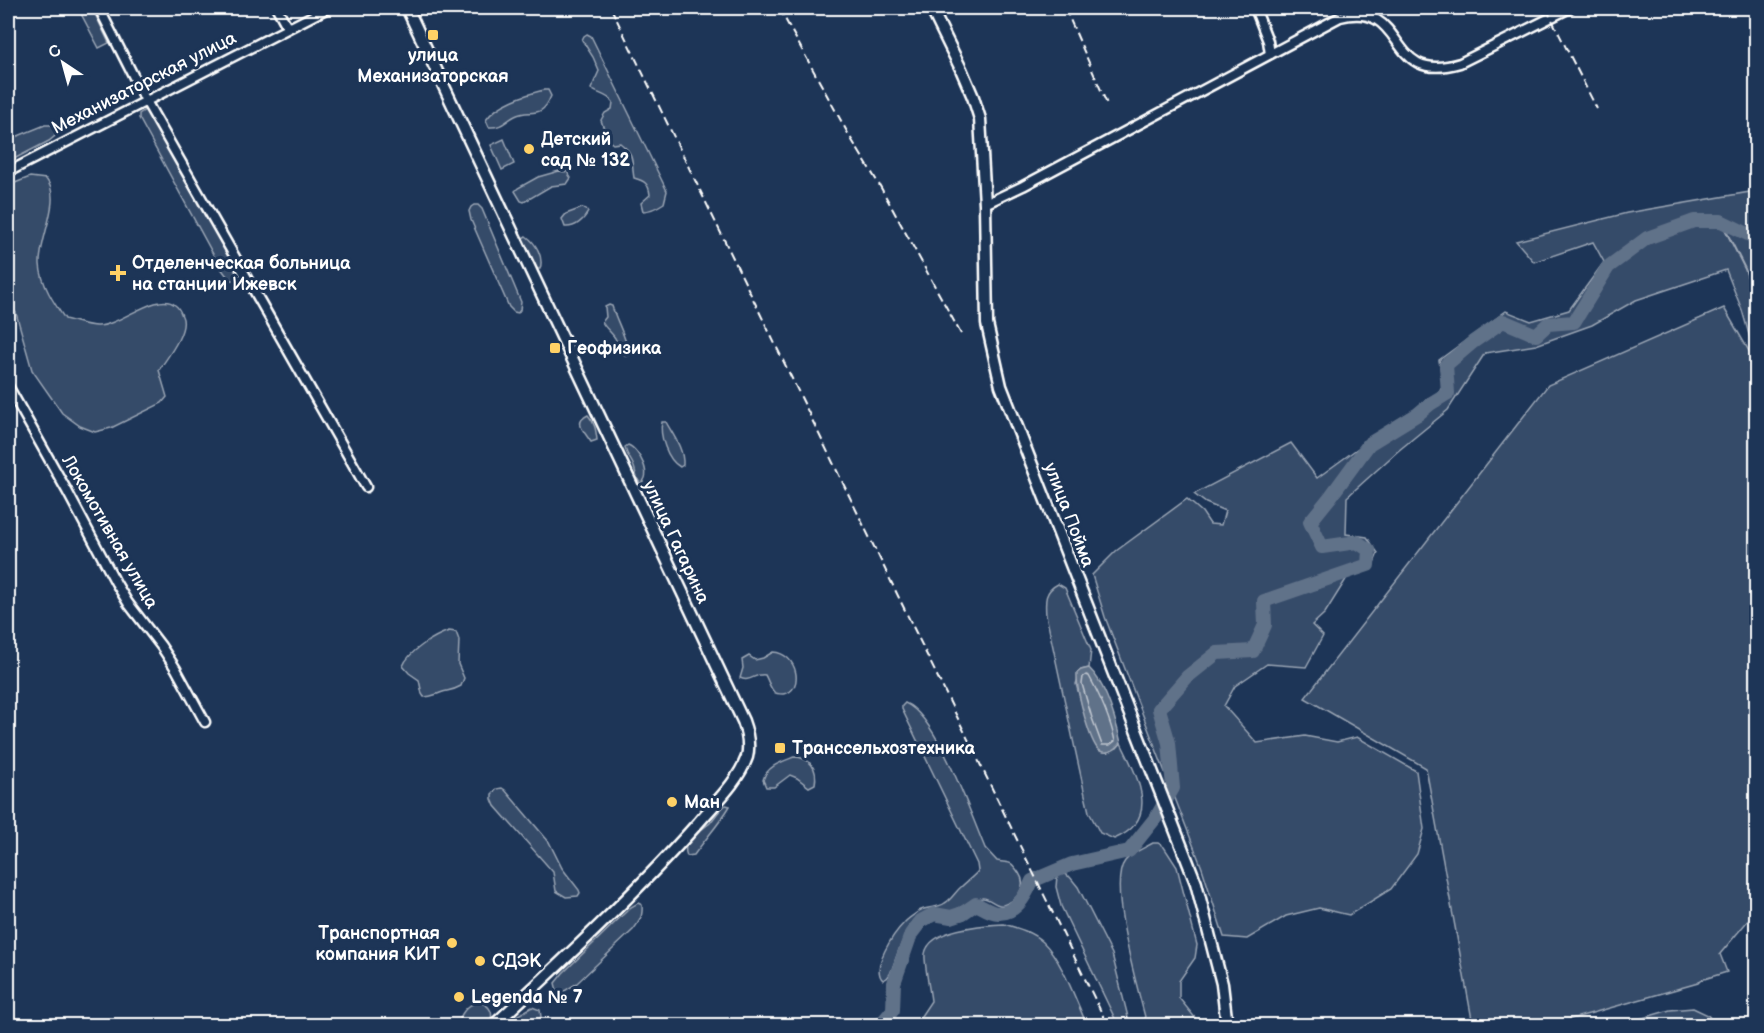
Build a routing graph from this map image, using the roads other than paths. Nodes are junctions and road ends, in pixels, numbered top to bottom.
1 (99, 8) edge
2 (277, 8) edge
3 (328, 8) edge
4 (407, 8) edge
5 (931, 8) edge
6 (1255, 8) edge
7 (1570, 8) edge
8 (288, 28) junction
9 (1270, 54) junction
10 (146, 101) junction
11 (8, 172) edge
12 (985, 204) junction
13 (8, 386) edge
14 (366, 487) dead end
15 (205, 722) dead end
16 (493, 1026) edge
17 (1227, 1026) edge

1 - 10 street
2 - 8 street
3 - 8 street, Механизаторская улица
4 - 16 main road, улица Гагарина
5 - 12 main road, улица Пойма
6 - 9 street
7 - 9 street
8 - 10 street, Механизаторская улица
9 - 12 street
10 - 11 street, Механизаторская улица
10 - 14 street
12 - 17 main road, улица Пойма
13 - 15 street, Локомотивная улица

